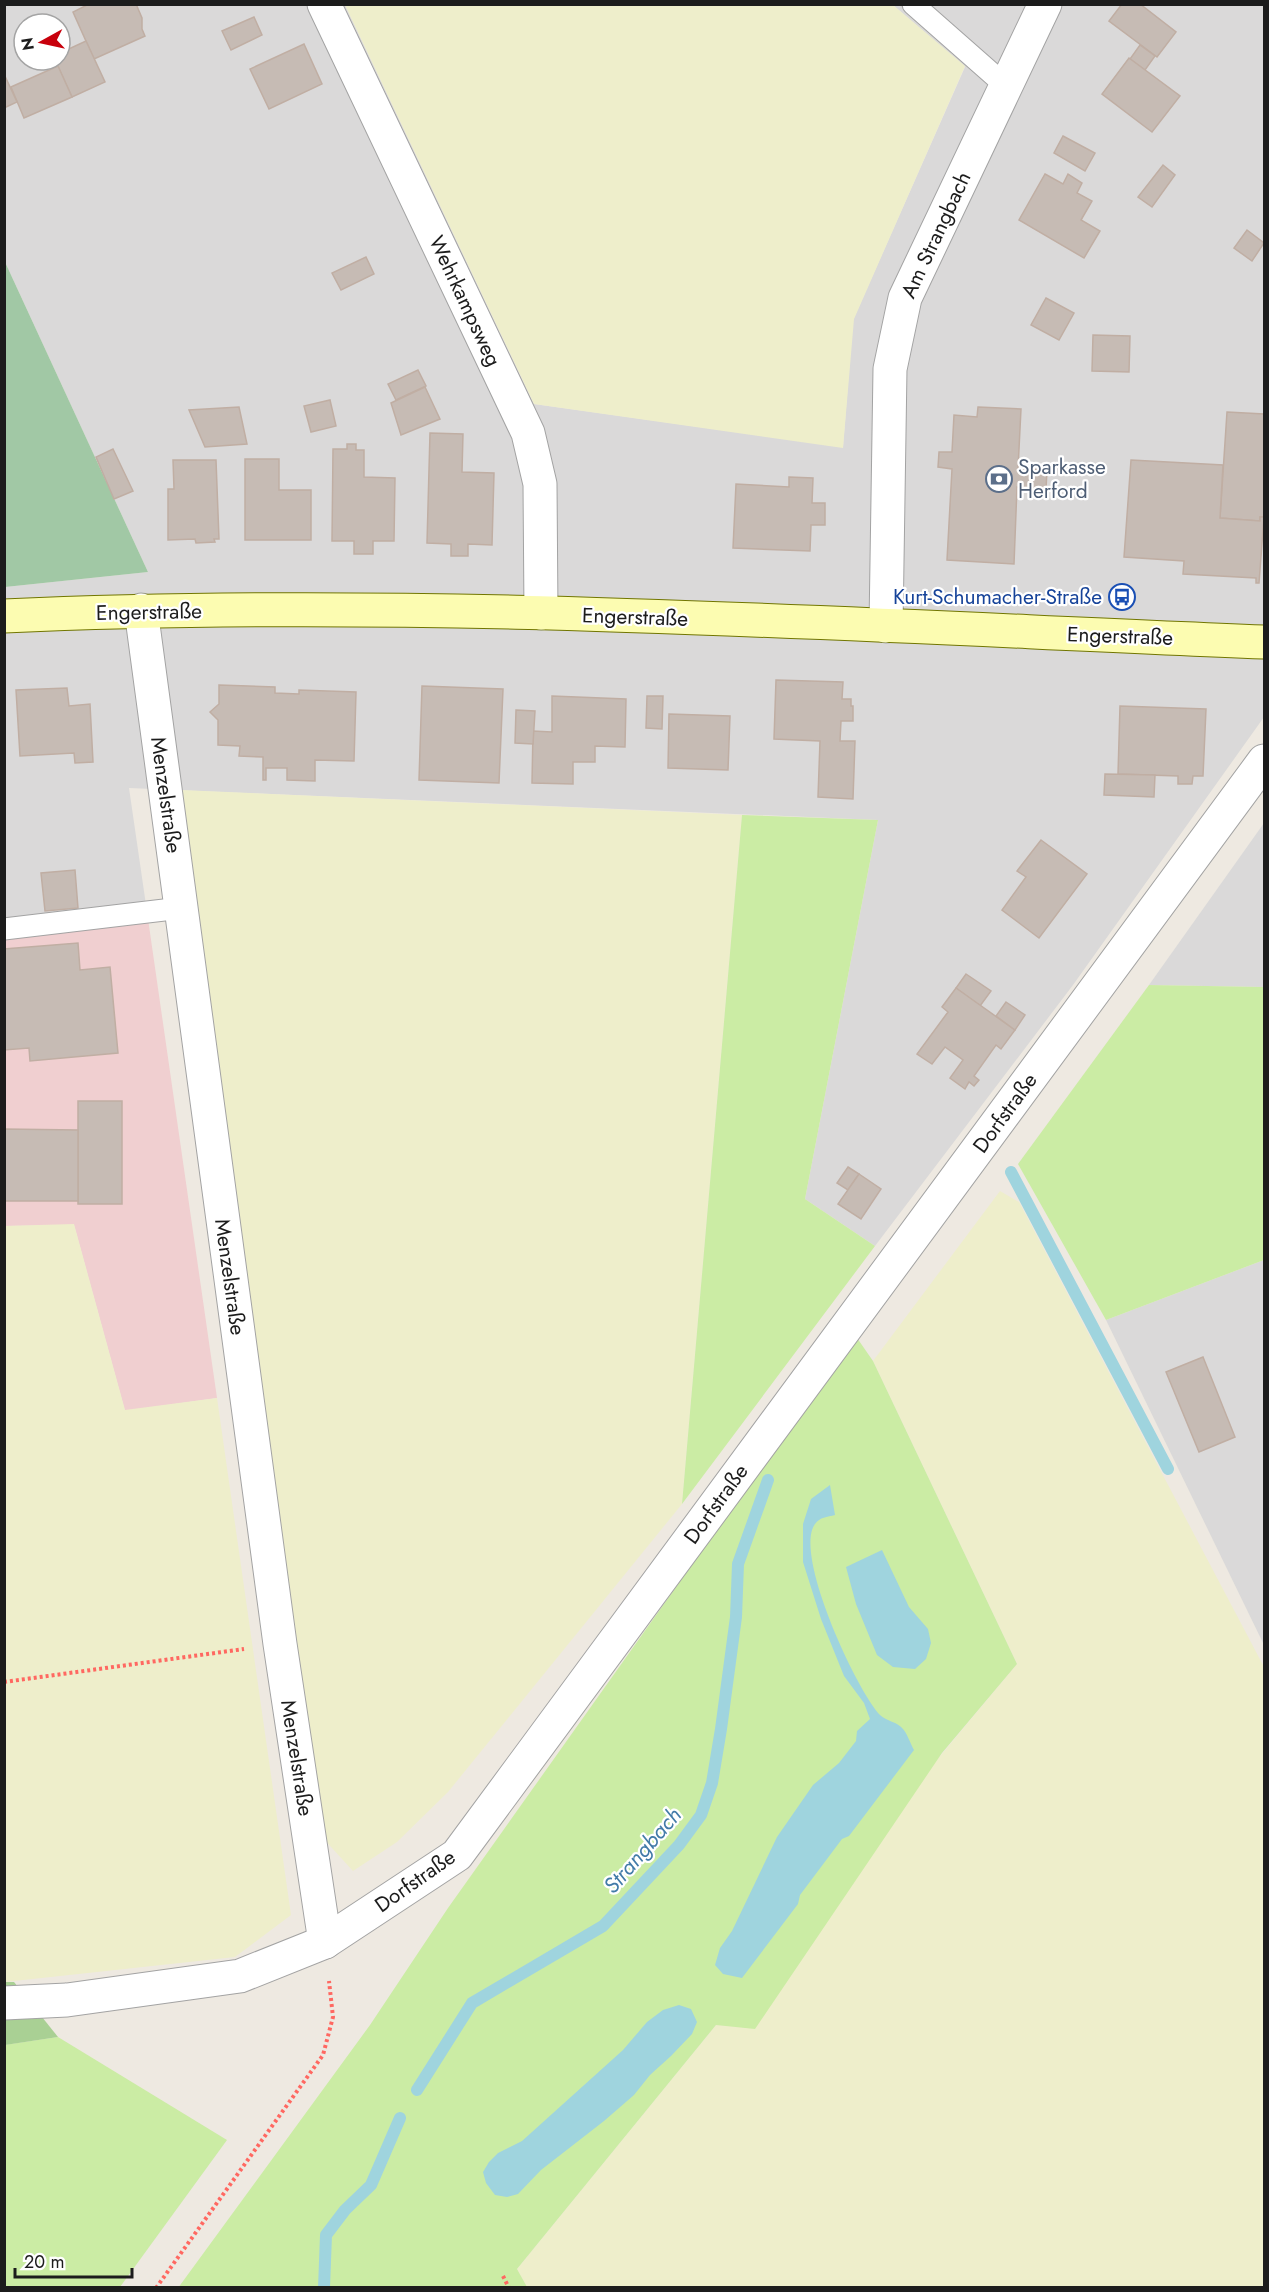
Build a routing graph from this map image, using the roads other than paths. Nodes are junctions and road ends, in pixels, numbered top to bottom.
1 (324, 4) edge
2 (913, 4) edge
3 (1045, 4) edge
4 (1006, 86) junction
5 (141, 610) junction
6 (541, 613) junction
7 (4, 616) edge
8 (886, 626) junction
9 (1264, 642) edge
10 (1264, 761) edge
11 (181, 908) junction
12 (4, 929) edge
13 (325, 1942) junction
14 (4, 2003) edge

1 - 6 street, Wehrkampsweg
2 - 4 lane
3 - 4 street, Am Strangbach
4 - 8 street, Am Strangbach
5 - 6 main road, Engerstraße
5 - 7 main road, Engerstraße
5 - 11 street, Menzelstraße
6 - 8 main road, Engerstraße
8 - 9 main road, Engerstraße
10 - 13 street, Dorfstraße
11 - 12 lane
11 - 13 street, Menzelstraße
13 - 14 street, Dorfstraße

